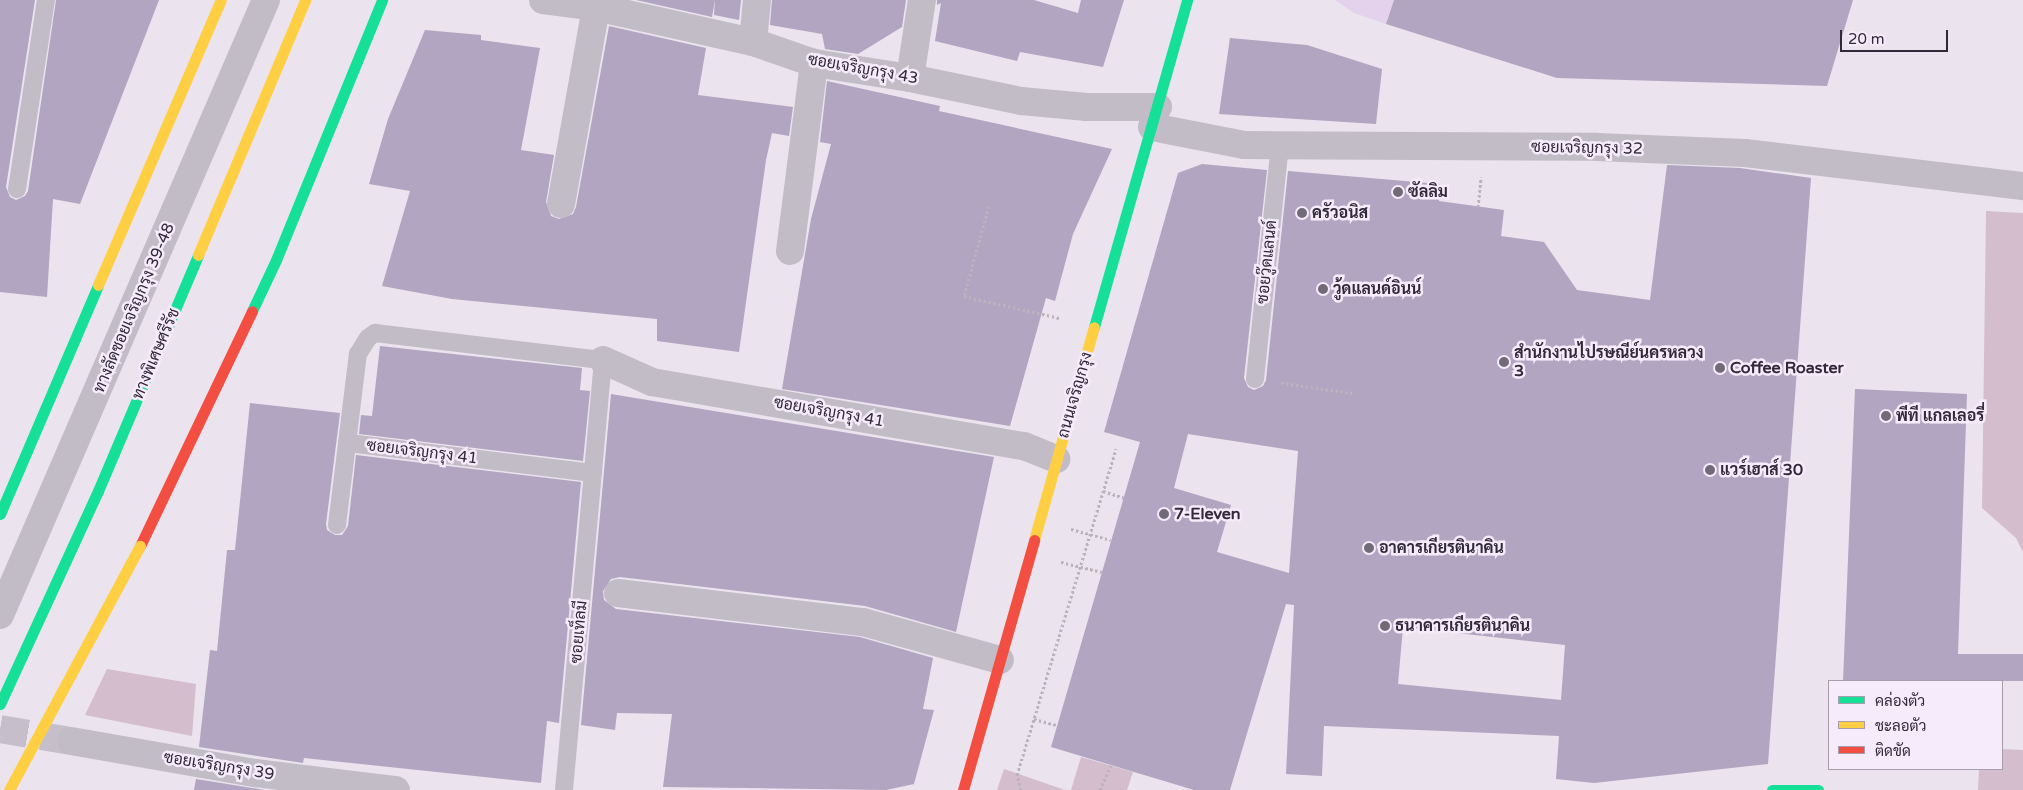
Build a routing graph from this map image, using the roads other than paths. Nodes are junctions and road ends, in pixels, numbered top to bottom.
1 (46, 0) edge
2 (221, 0) edge
3 (266, 0) edge
4 (304, 0) edge
5 (382, 0) edge
6 (543, 0) edge
7 (757, 0) edge
8 (922, 0) edge
9 (1187, 0) edge
10 (596, 7) junction
11 (753, 42) junction
12 (814, 63) junction
13 (910, 78) junction
14 (1155, 117) junction
15 (1280, 145) junction
16 (2023, 186) edge
17 (17, 188) dead end
18 (561, 204) dead end
19 (790, 251) dead end
20 (603, 360) junction
21 (1255, 379) road end
22 (347, 443) junction
23 (1057, 459) junction
24 (593, 474) junction
25 (0, 514) edge
26 (336, 525) dead end
27 (618, 593) dead end
28 (0, 615) edge
29 (1000, 660) junction
30 (0, 704) edge
31 (71, 741) tunnel mouth
32 (10, 790) edge
33 (396, 790) edge
34 (564, 790) edge
35 (962, 790) edge
36 (1772, 790) edge
37 (1818, 790) edge

1 - 17 lane
2 - 25 main road
3 - 28 street, ทางลัดซอยเจริญกรุง 39-48
4 - 30 main road, ทางพิเศษศรีรัช
5 - 32 main road, bridge
6 - 10 street, ซอยเจริญกรุง 43
7 - 11 street
8 - 13 street
9 - 14 main road, ถนนเจริญกรุง
10 - 11 street, ซอยเจริญกรุง 43
10 - 18 street
11 - 12 street, ซอยเจริญกรุง 43
12 - 13 street, ซอยเจริญกรุง 43
12 - 19 street
13 - 14 street, ซอยเจริญกรุง 43
14 - 15 street, ซอยเจริญกรุง 32
14 - 23 main road, ถนนเจริญกรุง
15 - 16 street, ซอยเจริญกรุง 32
15 - 21 lane, ซอยวู๊ดแลนด์
20 - 22 lane, ซอยเจริญกรุง 41
20 - 23 street, ซอยเจริญกรุง 41
20 - 24 lane
22 - 24 lane, ซอยเจริญกรุง 41
22 - 26 lane, ซอยเจริญกรุง 41
23 - 29 main road, ถนนเจริญกรุง
24 - 34 lane, ซอยเท็ลมี
27 - 29 street
29 - 35 main road, ถนนเจริญกรุง
31 - 33 street, ซอยเจริญกรุง 39
36 - 37 main road

